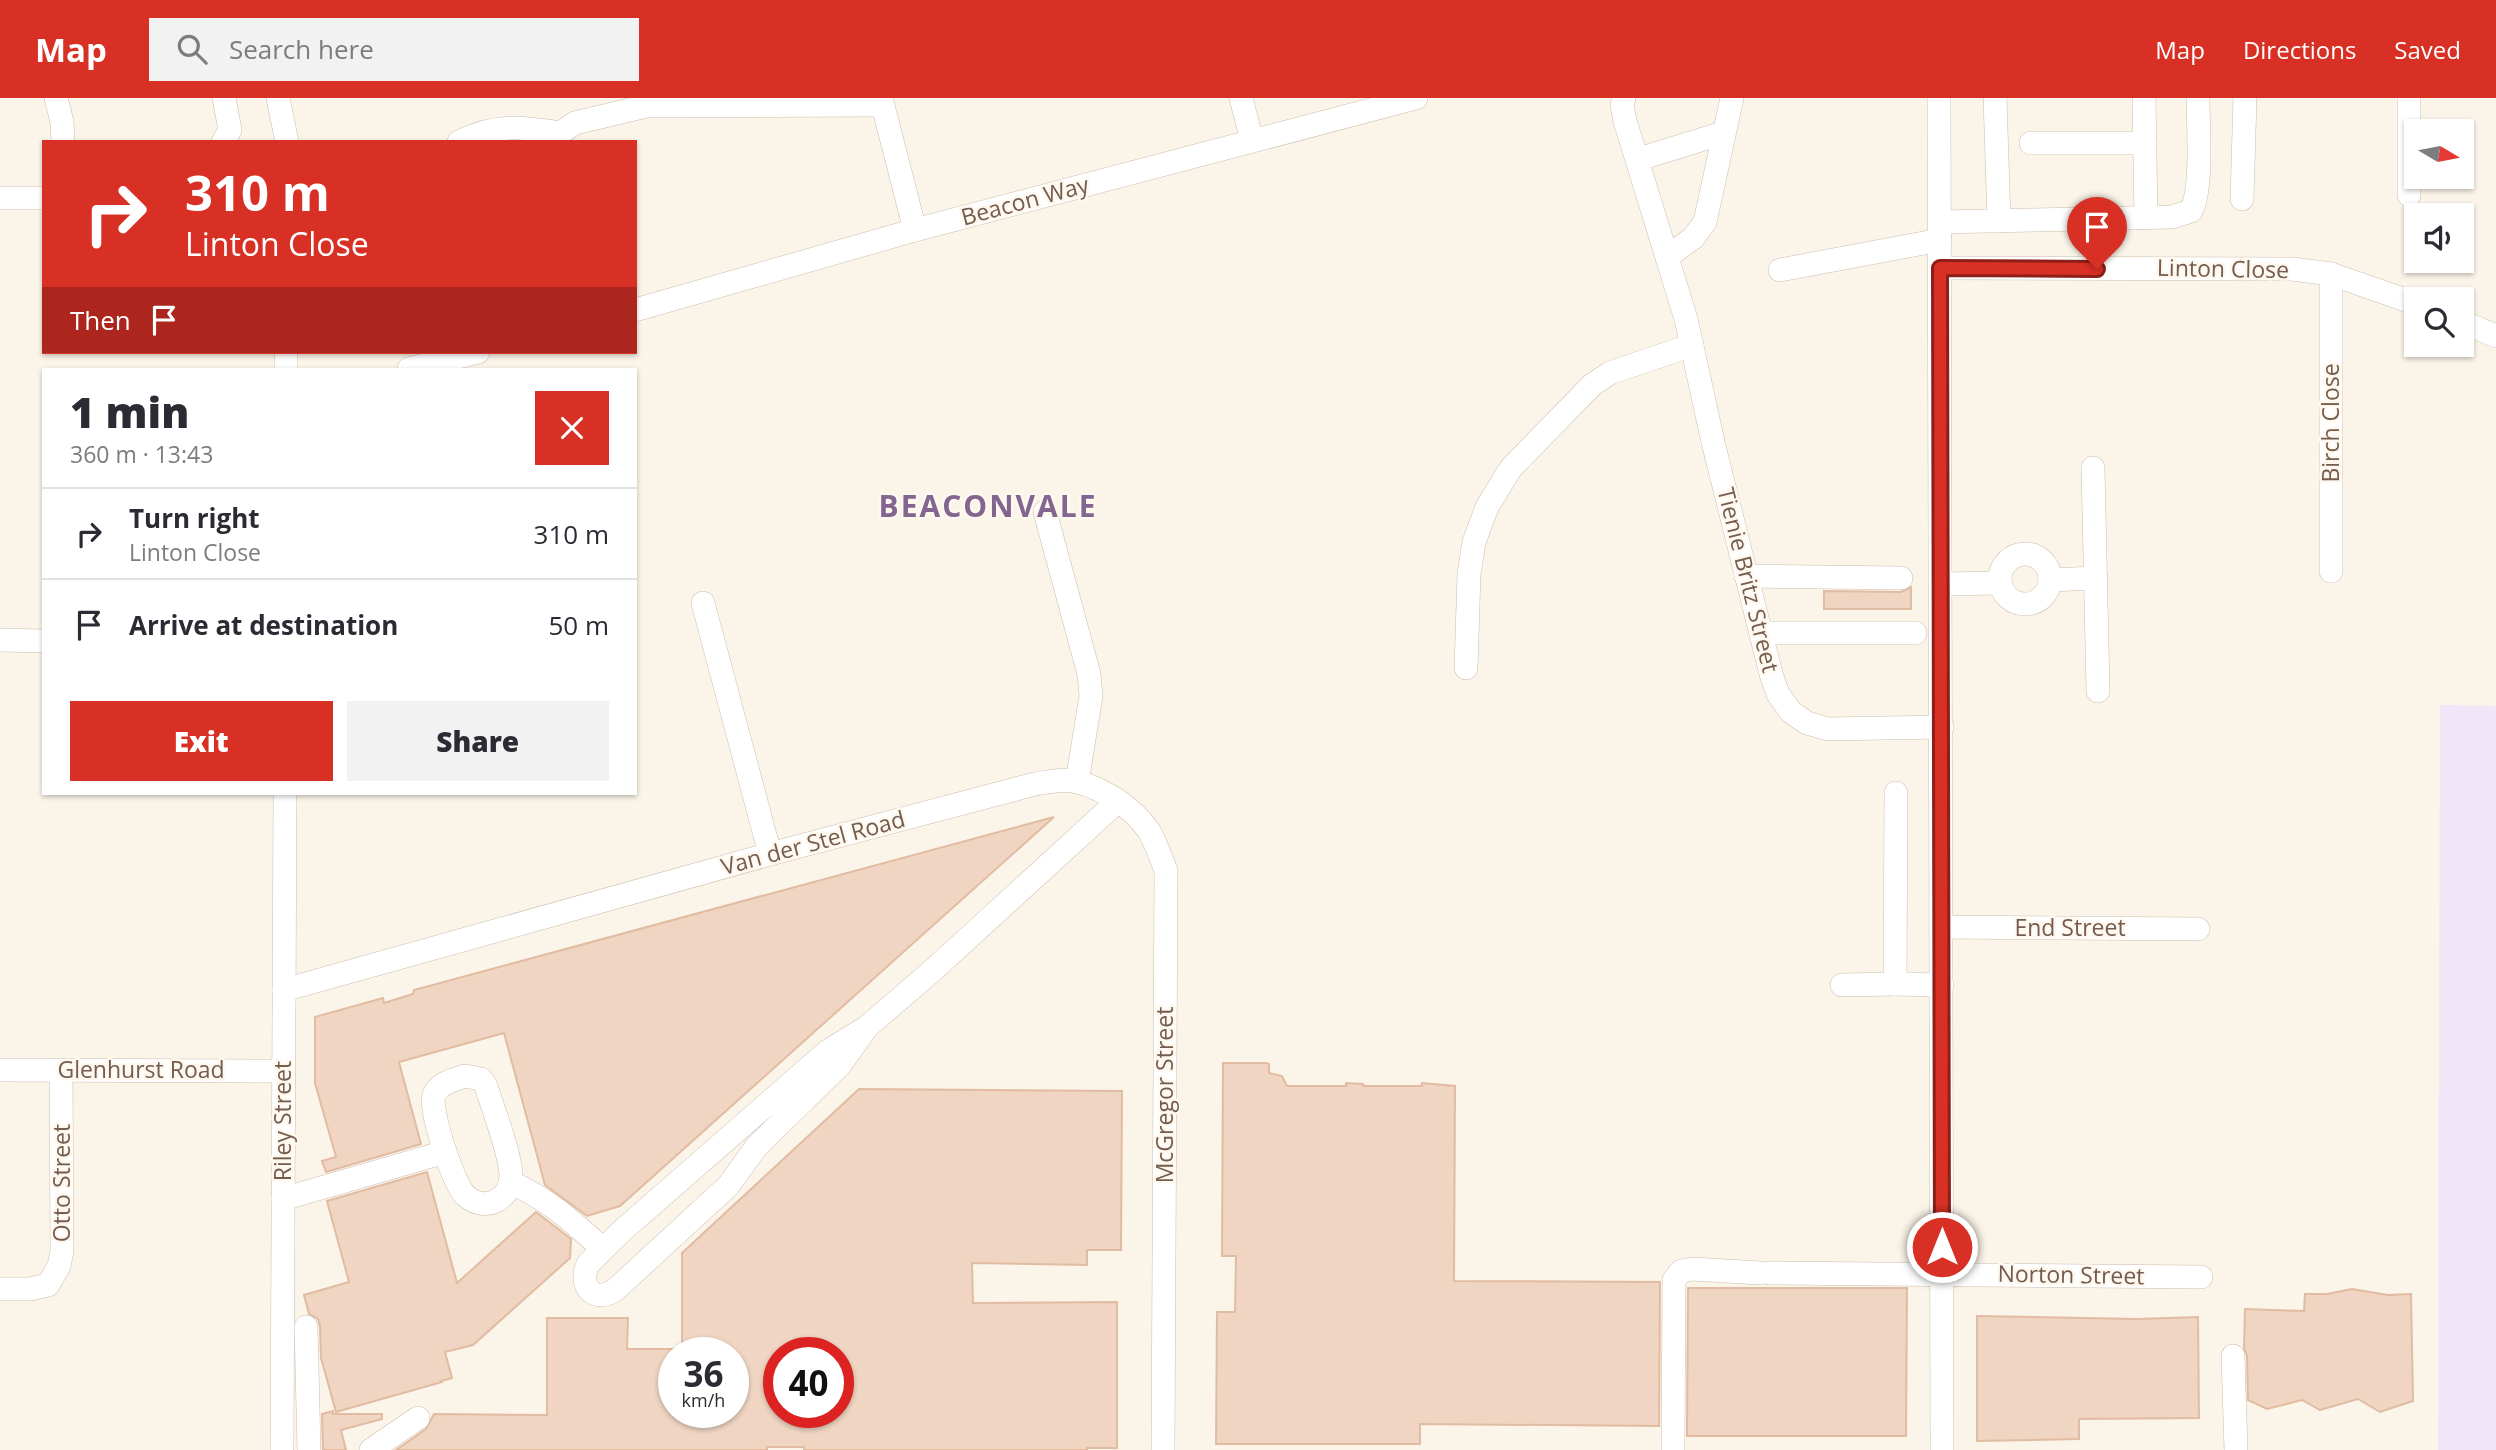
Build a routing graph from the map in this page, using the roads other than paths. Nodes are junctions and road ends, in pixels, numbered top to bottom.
1 (56, 98) edge
2 (224, 98) edge
3 (278, 98) edge
4 (1241, 98) edge
5 (1416, 98) edge
6 (1623, 98) edge
7 (1732, 98) edge
8 (1939, 98) edge
9 (1995, 98) edge
10 (2144, 98) edge
11 (2198, 98) edge
12 (2245, 98) edge
13 (2409, 98) edge
14 (882, 101) edge
15 (1723, 133) junction
16 (559, 137) edge
17 (63, 140) edge
18 (224, 140) edge
19 (287, 140) edge
20 (463, 140) edge
21 (1252, 141) junction
22 (2031, 143) dead end
23 (2145, 143) junction
24 (1639, 159) junction
25 (2409, 195) dead end
26 (0, 198) edge
27 (42, 198) edge
28 (2242, 199) dead end
29 (2146, 218) junction
30 (1998, 221) junction
31 (915, 230) junction
32 (1940, 231) junction
33 (1667, 257) junction
34 (1940, 268) junction
35 (1780, 270) dead end
36 (2331, 274) junction
37 (2404, 299) edge
38 (637, 309) edge
39 (2474, 327) edge
40 (2496, 336) edge
41 (1692, 345) junction
42 (470, 354) edge
43 (413, 368) edge
44 (2093, 468) dead end
45 (1045, 512) dead end
46 (2331, 571) dead end
47 (1746, 576) junction
48 (1901, 578) dead end
49 (2096, 578) junction
50 (2050, 580) junction
51 (2000, 583) junction
52 (1941, 584) junction
53 (703, 603) dead end
54 (1761, 633) junction
55 (1915, 633) dead end
56 (0, 640) edge
57 (42, 641) edge
58 (1466, 668) dead end
59 (2098, 691) dead end
60 (1942, 727) junction
61 (1077, 782) junction
62 (1896, 793) dead end
63 (285, 795) edge
64 (1118, 801) junction
65 (770, 854) junction
66 (1942, 928) junction
67 (2198, 929) dead end
68 (1895, 984) junction
69 (1842, 985) dead end
70 (1942, 985) junction
71 (284, 990) junction
72 (867, 1027) junction
73 (0, 1070) edge
74 (61, 1070) junction
75 (283, 1071) junction
76 (445, 1152) junction
77 (510, 1182) junction
78 (282, 1199) junction
79 (603, 1250) junction
80 (1942, 1273) junction
81 (2201, 1277) dead end
82 (0, 1289) edge
83 (306, 1327) dead end
84 (2233, 1356) dead end
85 (282, 1367) junction
86 (306, 1367) junction
87 (418, 1418) dead end
88 (282, 1450) edge
89 (309, 1450) edge
90 (372, 1450) edge
91 (1163, 1450) edge
92 (1673, 1450) edge
93 (1942, 1450) edge
94 (2236, 1450) edge

1 - 17 street
2 - 18 street
3 - 19 street
4 - 21 street
5 - 21 street, Beacon Way
6 - 24 street, Tienie Britz Street
7 - 15 street
8 - 32 street
9 - 30 street
10 - 23 street
11 - 29 street
12 - 28 street
13 - 25 street
14 - 16 street
14 - 31 street
15 - 24 street
15 - 33 street
16 - 20 street
21 - 31 street, Beacon Way
22 - 23 street
23 - 29 street
24 - 33 street, Tienie Britz Street
26 - 27 street
29 - 30 street
30 - 32 street
31 - 38 street, Beacon Way
32 - 34 street
32 - 35 street
33 - 41 street, Tienie Britz Street
34 - 36 street, Linton Close
34 - 52 street
36 - 37 street, Linton Close
36 - 46 street, Birch Close
39 - 40 street
41 - 47 street, Tienie Britz Street
41 - 58 street
42 - 43 street
44 - 49 street
45 - 61 street
47 - 48 street
47 - 54 street, Tienie Britz Street
49 - 50 street
49 - 59 street
50 - 51 street
50 - 51 street
51 - 52 street
52 - 60 street
53 - 65 street
54 - 55 street
54 - 60 street, Tienie Britz Street
56 - 57 street
60 - 66 street
61 - 64 street, McGregor Street
61 - 65 street, Van der Stel Road
62 - 68 street
63 - 71 street, Riley Street
64 - 72 street
64 - 91 street, McGregor Street
65 - 71 street, Van der Stel Road
66 - 67 street, End Street
66 - 70 street
68 - 69 street
68 - 70 street
70 - 80 street
71 - 75 street, Riley Street
72 - 79 street
72 - 79 street
73 - 74 street, Glenhurst Road
74 - 75 street, Glenhurst Road
74 - 82 street, Otto Street
75 - 78 street, Riley Street
76 - 77 street
76 - 77 street
76 - 78 street
77 - 79 street
78 - 85 street, Riley Street
80 - 81 street, Norton Street
80 - 92 street, Norton Street
80 - 93 street
83 - 86 street
84 - 94 street
85 - 86 street
85 - 88 street, Riley Street
86 - 89 street
87 - 90 street

